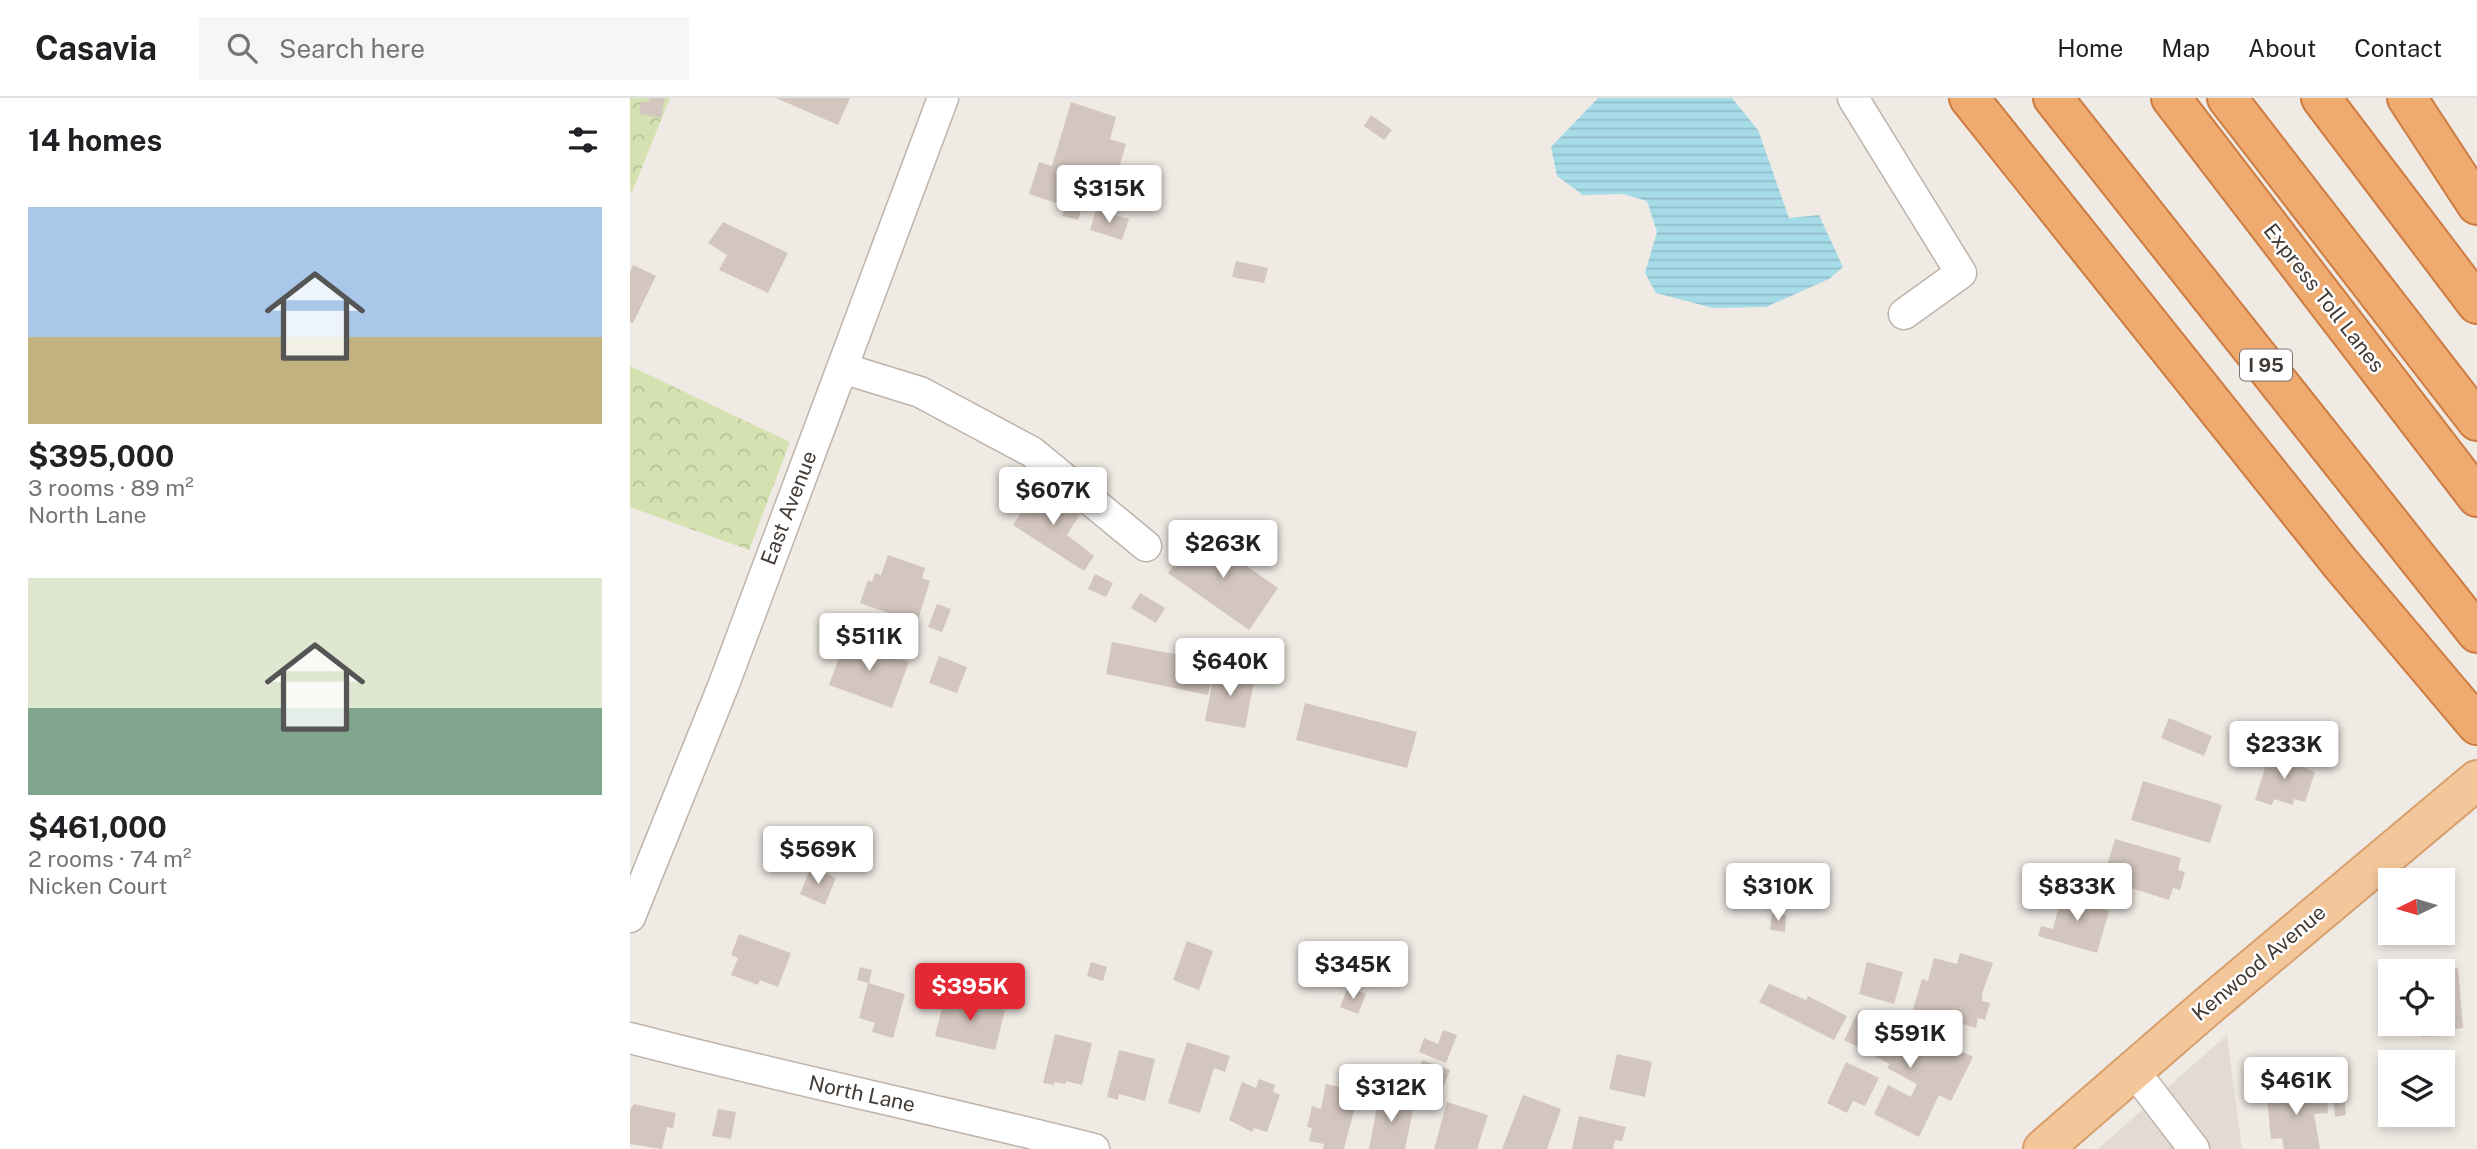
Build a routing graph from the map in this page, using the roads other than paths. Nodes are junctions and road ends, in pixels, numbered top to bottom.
1 (943, 98) edge
2 (1853, 98) edge
3 (1969, 98) edge
4 (2053, 98) edge
5 (2171, 98) edge
6 (2227, 98) edge
7 (2321, 98) edge
8 (2407, 98) edge
9 (2477, 205) edge
10 (2477, 304) edge
11 (1905, 314) dead end
12 (842, 368) junction
13 (2477, 421) edge
14 (2477, 497) edge
15 (1146, 546) dead end
16 (2477, 634) edge
17 (2477, 725) edge
18 (2477, 780) edge
19 (630, 917) edge
20 (630, 1038) edge
21 (2134, 1071) junction
22 (1094, 1149) edge
23 (2043, 1149) edge
24 (2194, 1149) edge

1 - 12 street, East Avenue
2 - 11 street
3 - 17 highway
4 - 16 highway, I 95
5 - 14 highway, Express Toll Lanes
6 - 13 highway
7 - 10 highway
8 - 9 highway
12 - 15 street
12 - 19 street, East Avenue
18 - 21 main road, Kenwood Avenue
20 - 22 street, North Lane
21 - 23 main road, Kenwood Avenue
21 - 24 street

